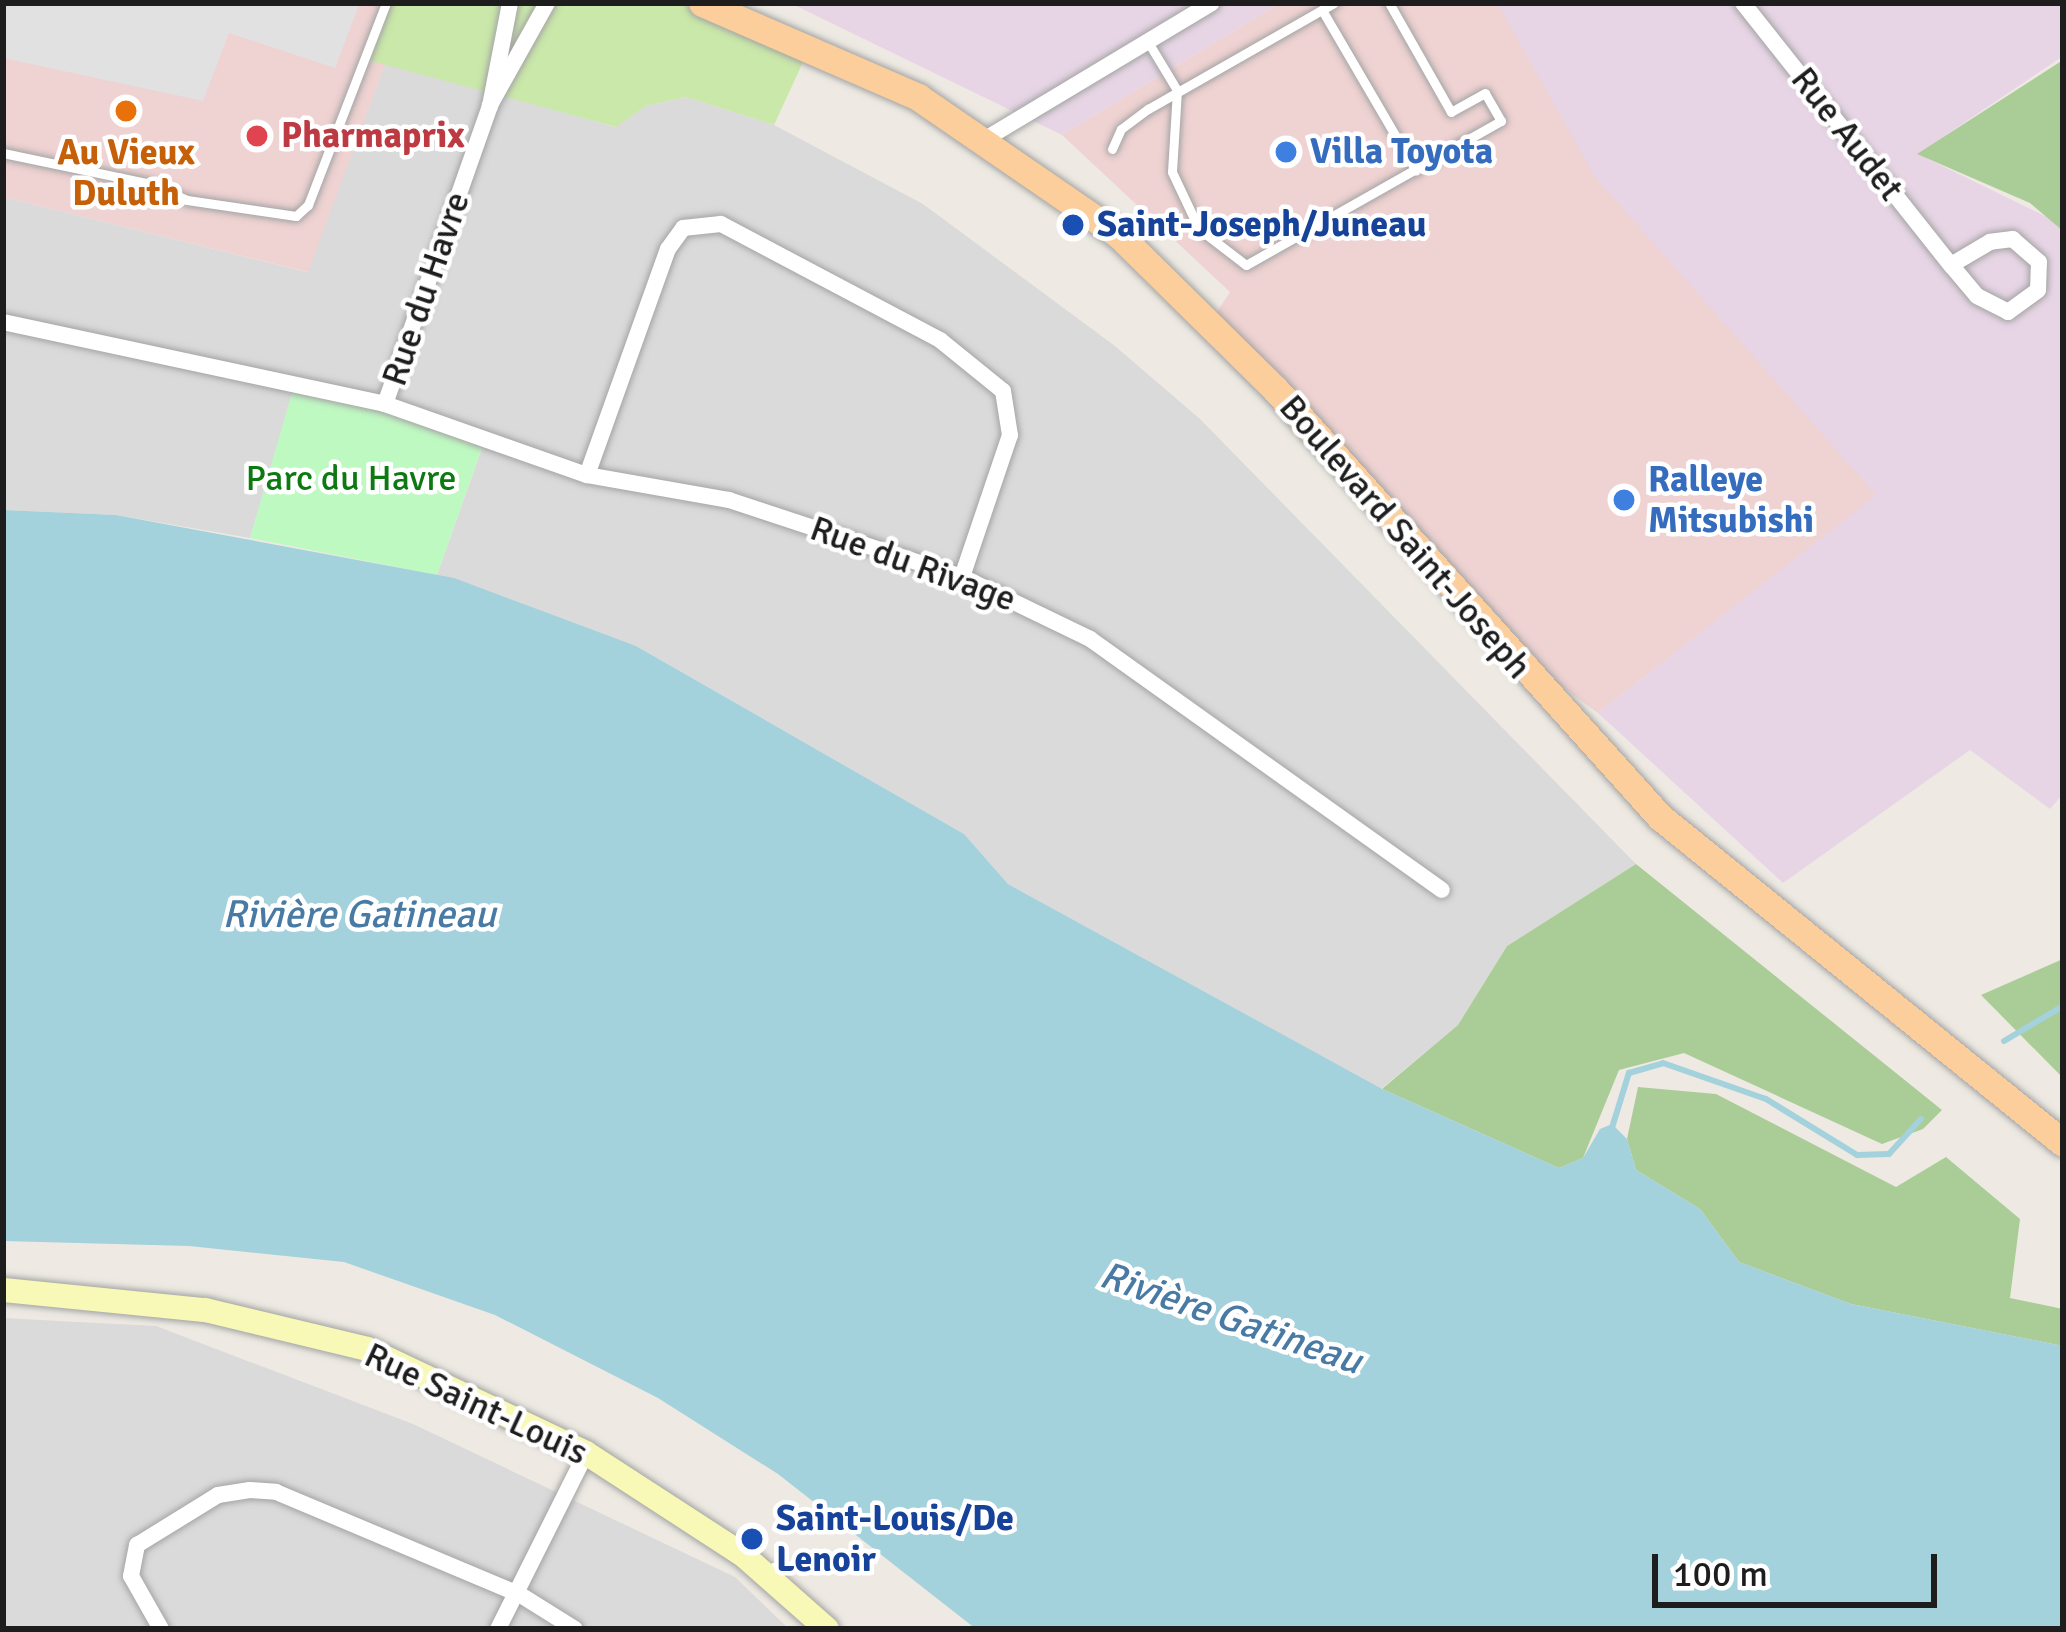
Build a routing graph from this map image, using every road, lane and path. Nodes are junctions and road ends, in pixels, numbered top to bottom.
1 (386, 3) edge
2 (510, 3) edge
3 (547, 3) edge
4 (702, 3) edge
5 (1213, 3) edge
6 (1334, 3) edge
7 (1389, 3) edge
8 (1743, 3) edge
9 (1322, 10) junction
10 (1148, 42) junction
11 (1177, 90) junction
12 (490, 106) junction
13 (987, 138) junction
14 (1112, 149) dead end
15 (3, 153) edge
16 (1416, 171) junction
17 (1951, 265) junction
18 (3, 322) edge
19 (386, 404) junction
20 (587, 475) junction
21 (962, 577) junction
22 (1442, 890) dead end
23 (2063, 1143) edge
24 (3, 1290) edge
25 (586, 1453) junction
26 (519, 1594) junction
27 (161, 1629) edge
28 (498, 1629) edge
29 (575, 1629) edge
30 (827, 1629) edge

1 - 15 lane
2 - 12 street, Rue du Havre
3 - 12 street, Rue du Havre
4 - 13 main road, Boulevard Saint-Joseph
5 - 10 street
6 - 9 lane
7 - 16 lane
8 - 17 street, Rue Audet
9 - 11 lane
9 - 16 lane
10 - 11 lane
10 - 13 street
11 - 14 lane
11 - 16 lane
12 - 19 street, Rue du Havre
13 - 23 main road, Boulevard Saint-Joseph
17 - 17 street, Rue Audet
18 - 19 street, Rue du Rivage
19 - 20 street, Rue du Rivage
20 - 21 street, Rue du Rivage
20 - 21 street
21 - 22 street, Rue du Rivage
24 - 25 main road, Rue Saint-Louis
25 - 26 street
25 - 30 main road, Rue Saint-Louis
26 - 27 street
26 - 28 street
26 - 29 street

